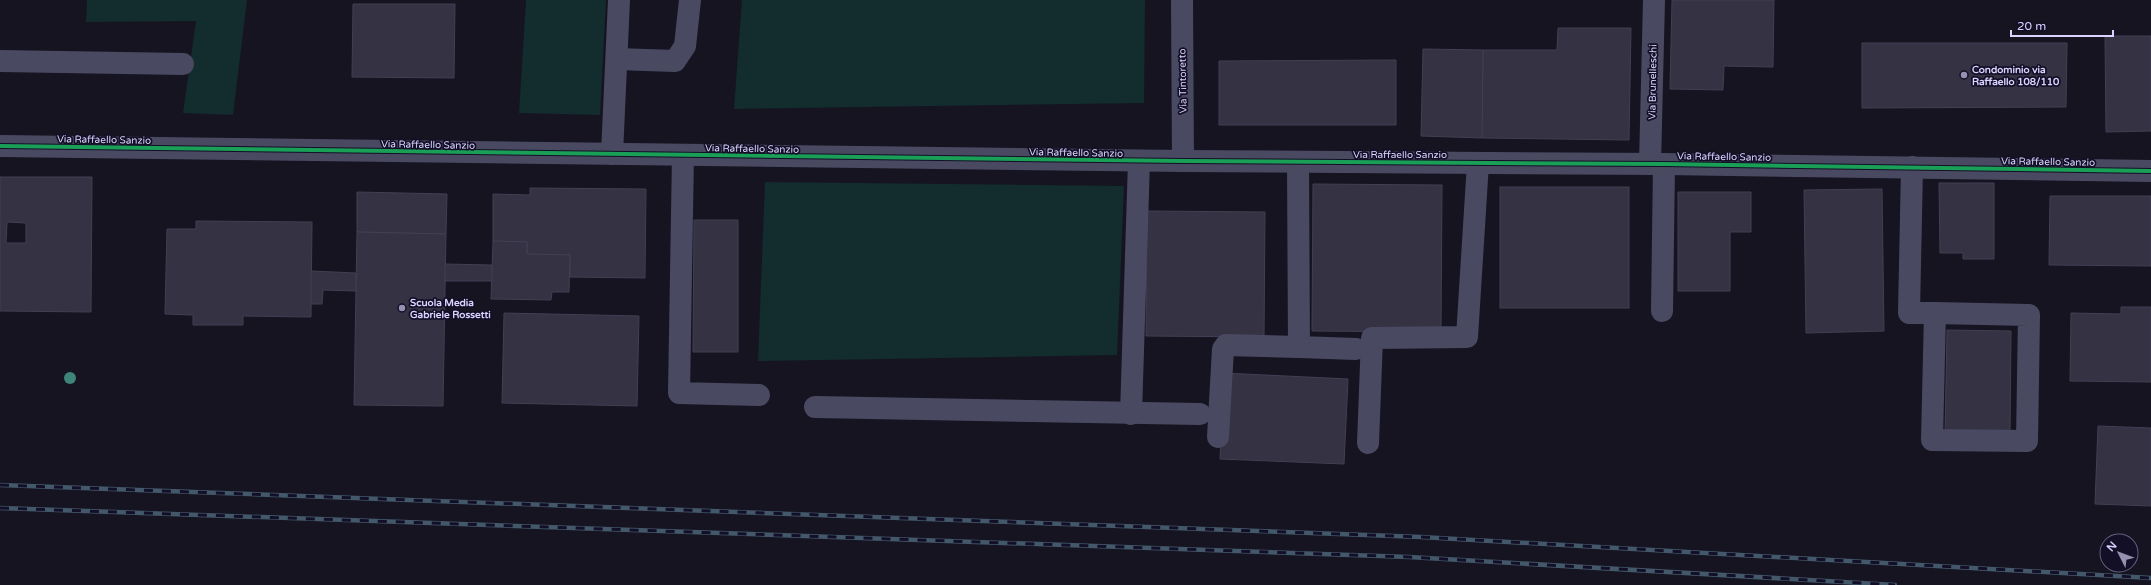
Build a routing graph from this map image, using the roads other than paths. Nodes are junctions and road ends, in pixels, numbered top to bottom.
1 (619, 0) edge
2 (690, 0) edge
3 (1182, 0) edge
4 (1654, 0) edge
5 (618, 59) junction
6 (0, 61) edge
7 (183, 64) dead end
8 (0, 146) edge
9 (612, 154) junction
10 (683, 155) junction
11 (1139, 160) junction
12 (1183, 161) junction
13 (1298, 162) junction
14 (1478, 163) junction
15 (1657, 164) junction
16 (1912, 167) junction
17 (2151, 171) edge
18 (1662, 311) dead end
19 (1935, 313) junction
20 (1299, 347) junction
21 (1356, 349) dead end
22 (759, 395) dead end
23 (815, 407) dead end
24 (1131, 414) junction
25 (1200, 414) dead end
26 (1218, 437) dead end
27 (1368, 442) dead end

1 - 5 street
2 - 5 street
3 - 12 street, Via Tintoretto
4 - 15 street, Via Brunelleschi
5 - 9 street
6 - 7 street
8 - 9 street, Via Raffaello Sanzio
9 - 10 street, Via Raffaello Sanzio
10 - 11 street, Via Raffaello Sanzio
10 - 22 street
11 - 12 street, Via Raffaello Sanzio
11 - 24 street
12 - 13 street, Via Raffaello Sanzio
13 - 14 street, Via Raffaello Sanzio
13 - 20 street
14 - 15 street, Via Raffaello Sanzio
14 - 27 street
15 - 16 street, Via Raffaello Sanzio
15 - 18 street, Via Brunelleschi
16 - 17 street, Via Raffaello Sanzio
16 - 19 street
19 - 19 street
20 - 21 street
20 - 26 street
23 - 24 street
24 - 25 street

